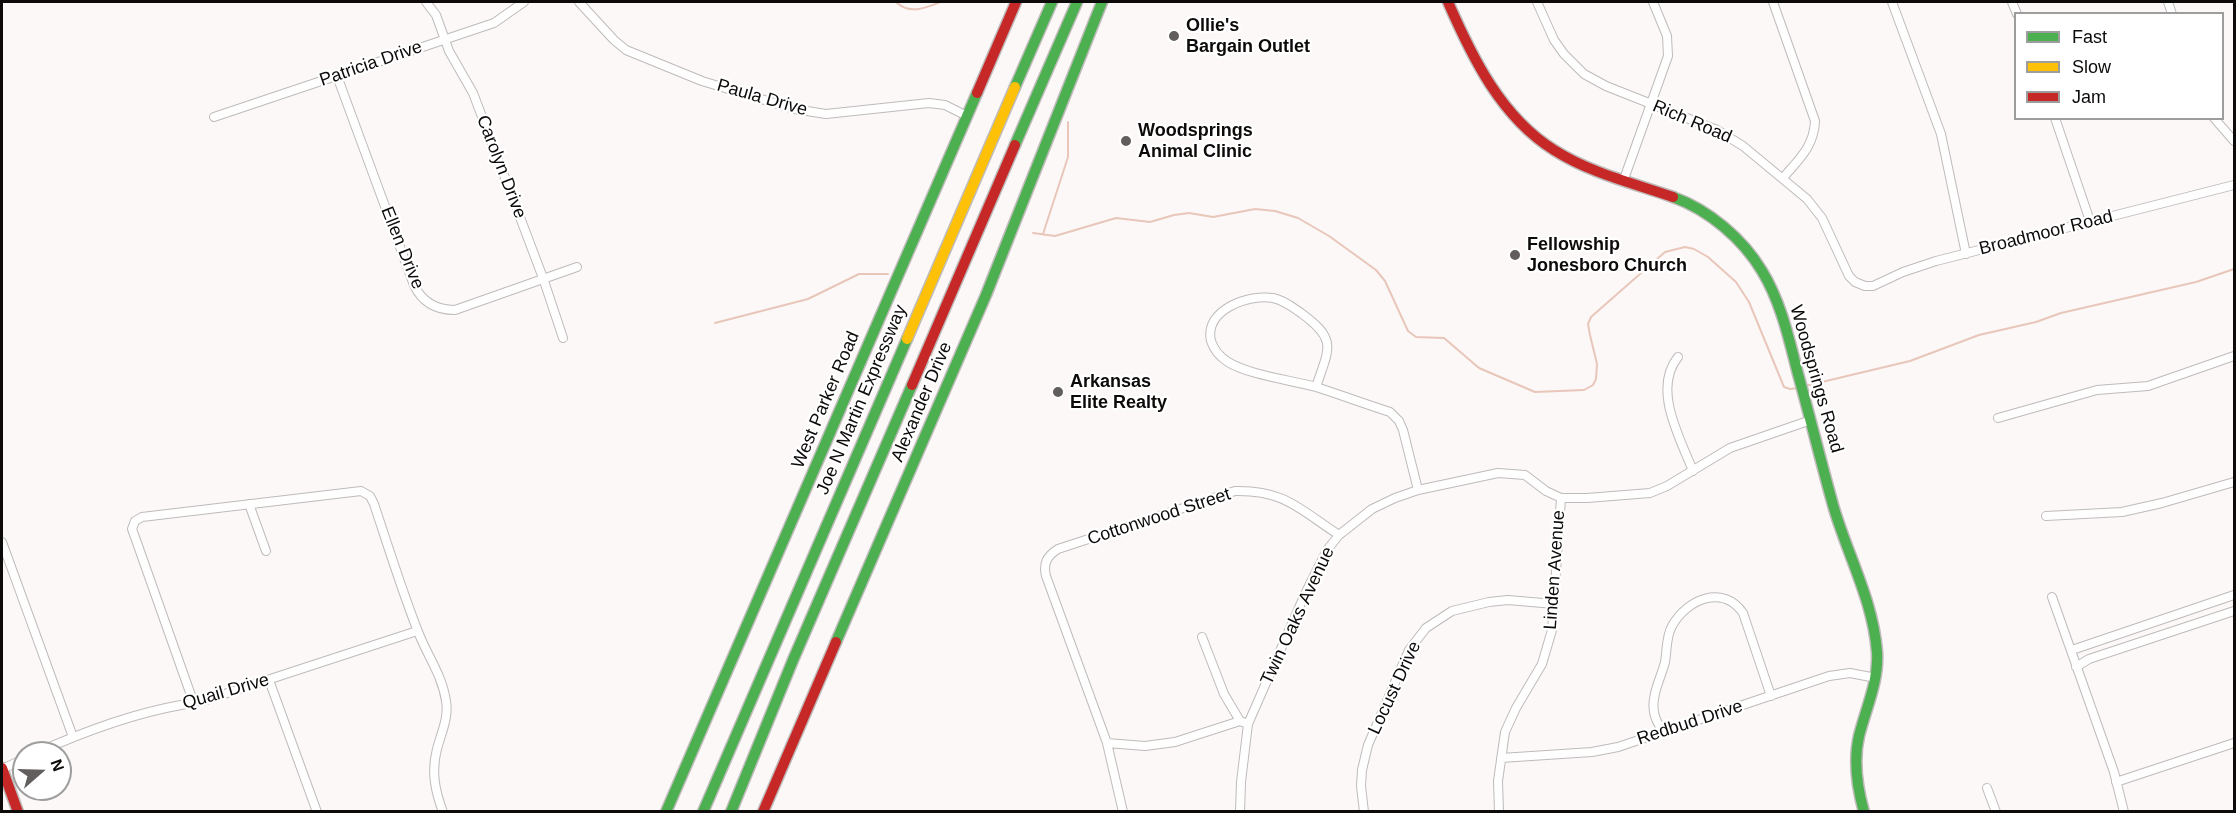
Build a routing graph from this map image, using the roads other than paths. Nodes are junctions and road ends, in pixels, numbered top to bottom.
1 (426, 2) edge
2 (524, 2) edge
3 (579, 2) edge
4 (1016, 2) edge
5 (1052, 2) edge
6 (1077, 2) edge
7 (1102, 2) edge
8 (1448, 2) edge
9 (1537, 2) edge
10 (1653, 2) edge
11 (1773, 2) edge
12 (1892, 2) edge
13 (445, 40) junction
14 (337, 76) junction
15 (1652, 105) junction
16 (967, 116) junction
17 (214, 117) dead end
18 (2056, 120) edge
19 (2216, 120) edge
20 (2235, 141) edge
21 (1782, 178) junction
22 (1624, 179) junction
23 (2235, 185) edge
24 (2090, 221) junction
25 (1966, 254) junction
26 (577, 267) dead end
27 (543, 278) junction
28 (1860, 285) joint
29 (562, 338) dead end
30 (2235, 356) edge
31 (1678, 357) dead end
32 (1316, 387) junction
33 (1998, 418) dead end
34 (1811, 420) junction
35 (1693, 471) junction
36 (2235, 482) edge
37 (1418, 490) junction
38 (1560, 498) junction
39 (249, 504) junction
40 (2046, 516) dead end
41 (1339, 535) junction
42 (2, 542) edge
43 (266, 550) dead end
44 (2235, 595) edge
45 (2052, 597) dead end
46 (1554, 604) junction
47 (2235, 611) edge
48 (417, 631) junction
49 (1202, 637) dead end
50 (2072, 650) junction
51 (2076, 667) junction
52 (1876, 678) junction
53 (269, 680) junction
54 (1772, 696) junction
55 (193, 701) junction
56 (1244, 723) junction
57 (1664, 732) junction
58 (73, 737) junction
59 (64, 741) edge
60 (1107, 743) junction
61 (2235, 743) edge
62 (1501, 758) junction
63 (2, 768) edge
64 (2116, 782) junction
65 (1987, 788) dead end
66 (18, 812) edge
67 (317, 812) edge
68 (443, 812) edge
69 (666, 812) edge
70 (703, 812) edge
71 (731, 812) edge
72 (763, 812) edge
73 (1123, 812) edge
74 (1240, 812) edge
75 (1364, 812) edge
76 (1499, 812) edge
77 (1864, 812) edge
78 (1995, 812) edge
79 (2124, 812) edge

1 - 13 street, Carolyn Drive
2 - 13 street, Patricia Drive
3 - 16 street, Paula Drive
4 - 16 main road, West Parker Road
5 - 70 main road, Joe N Martin Expressway
6 - 71 main road
7 - 72 main road, Alexander Drive
8 - 22 main road, Woodsprings Road
9 - 15 street, Rich Road
10 - 15 street
11 - 21 street
12 - 25 street
13 - 14 street, Patricia Drive
13 - 27 street, Carolyn Drive
14 - 17 street, Patricia Drive
14 - 27 street, Ellen Drive
15 - 21 street, Rich Road
15 - 22 street
16 - 69 main road, West Parker Road
18 - 24 street
19 - 20 street
21 - 28 street, Rich Road
22 - 34 main road, Woodsprings Road
23 - 24 street, Broadmoor Road
24 - 25 street, Broadmoor Road
25 - 28 street, Broadmoor Road
26 - 27 street, Ellen Drive
27 - 29 street, Carolyn Drive
30 - 33 street
31 - 35 street
32 - 32 street
32 - 37 street
34 - 35 street
34 - 52 main road, Woodsprings Road
35 - 38 street
36 - 40 street
37 - 38 street, Twin Oaks Avenue
37 - 41 street, Twin Oaks Avenue
38 - 46 street, Linden Avenue
39 - 43 street
39 - 48 street
39 - 55 street
41 - 56 street, Twin Oaks Avenue
41 - 60 street, Cottonwood Street
42 - 58 street
44 - 50 street
45 - 50 street
46 - 62 street, Linden Avenue
46 - 75 street, Locust Drive
47 - 51 street
48 - 53 street, Quail Drive
48 - 68 street
49 - 56 street
50 - 51 street
51 - 64 street
52 - 54 street, Redbud Drive
52 - 77 main road, Woodsprings Road
53 - 55 street, Quail Drive
53 - 67 street
54 - 57 street, Redbud Drive
54 - 57 street
55 - 58 street, Quail Drive
56 - 60 street
56 - 74 street, Twin Oaks Avenue
57 - 62 street, Redbud Drive
58 - 59 street, Quail Drive
60 - 73 street
61 - 64 street
62 - 76 street, Linden Avenue
63 - 66 main road
64 - 79 street
65 - 78 street

